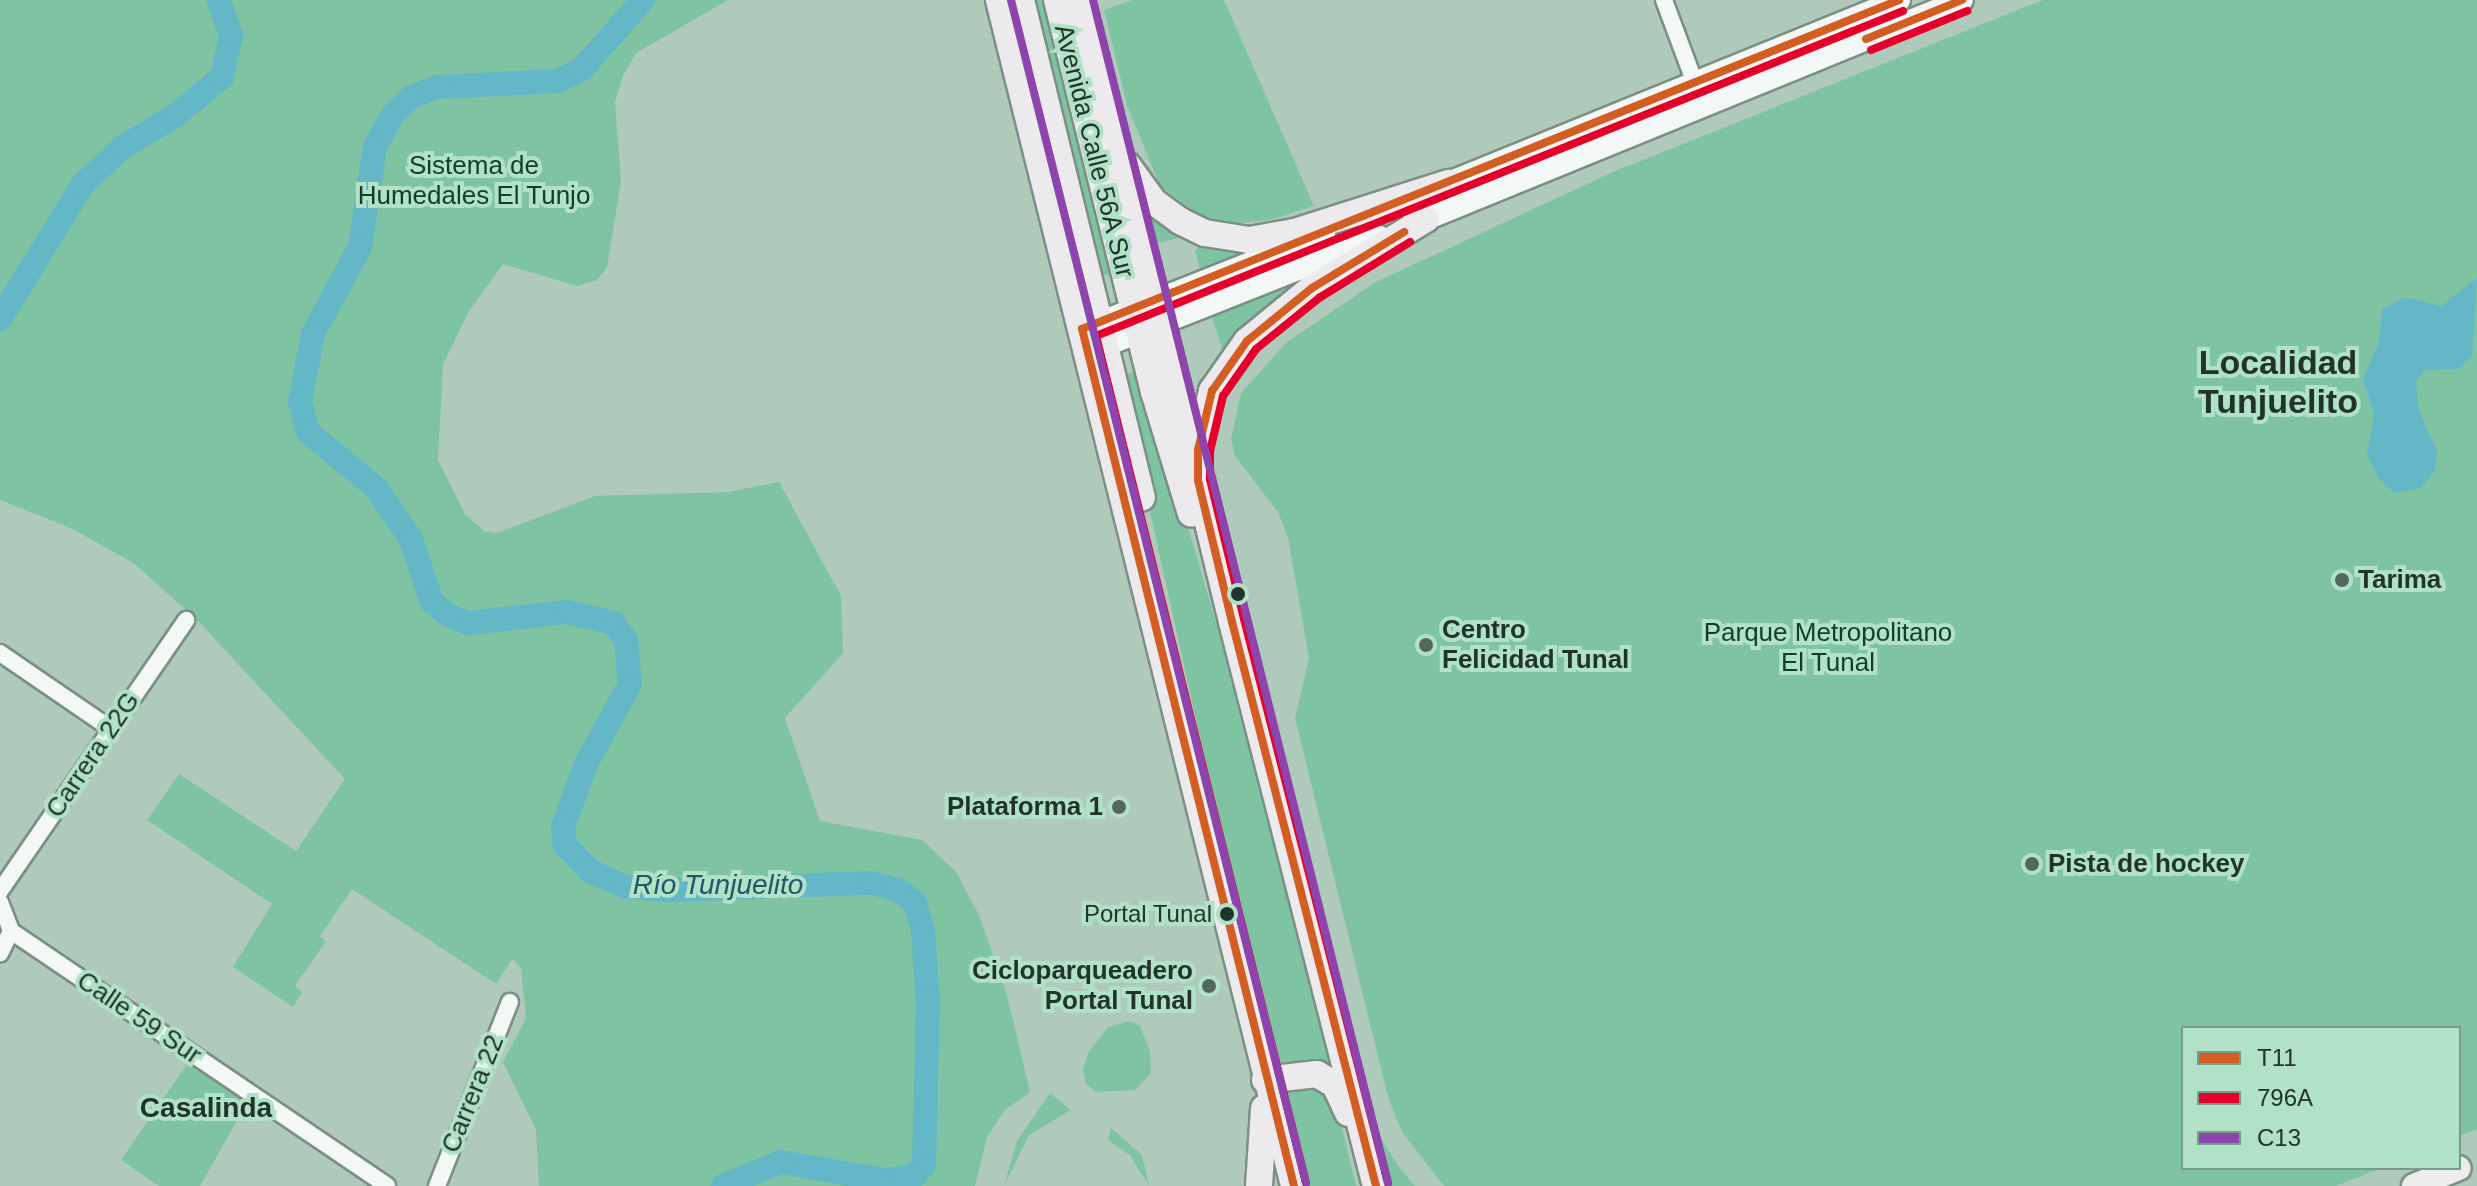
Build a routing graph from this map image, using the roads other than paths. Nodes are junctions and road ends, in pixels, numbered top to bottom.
1 (999, 0) edge
2 (1057, 0) edge
3 (1081, 0) edge
4 (1664, 0) edge
5 (1899, 0) edge
6 (1962, 0) edge
7 (1020, 6) edge
8 (1695, 83) junction
9 (1703, 105) junction
10 (1116, 139) junction
11 (1449, 183) junction
12 (1426, 219) junction
13 (1147, 317) junction
14 (1094, 337) junction
15 (1198, 480) junction
16 (186, 620) dead end
17 (1232, 622) junction
18 (0, 653) edge
19 (111, 729) junction
20 (0, 891) edge
21 (0, 902) edge
22 (11, 931) junction
23 (0, 954) edge
24 (510, 1002) dead end
25 (1265, 1080) junction
26 (2454, 1170) edge
27 (1373, 1174) edge
28 (387, 1186) edge
29 (437, 1186) edge
30 (1259, 1186) edge
31 (1294, 1186) edge
32 (2414, 1186) edge

1 - 14 highway
2 - 13 highway, Avenida Calle 56A Sur
3 - 10 highway, Avenida Calle 56A Sur
4 - 8 street
5 - 8 main road
6 - 9 main road
7 - 14 highway, Avenida Calle 56A Sur
8 - 9 street
8 - 11 main road
9 - 12 main road
10 - 11 highway
10 - 13 highway, Avenida Calle 56A Sur
11 - 13 main road
12 - 13 main road
12 - 15 highway
13 - 14 main road
13 - 15 highway
13 - 17 highway, Avenida Calle 56A Sur
14 - 25 highway
15 - 17 highway
16 - 19 street, Carrera 22G
17 - 27 highway
18 - 19 street
19 - 20 street, Carrera 22G
21 - 22 street
22 - 23 street
22 - 28 street, Calle 59 Sur
24 - 29 street, Carrera 22
25 - 27 highway
25 - 30 highway
25 - 31 highway
26 - 32 main road

